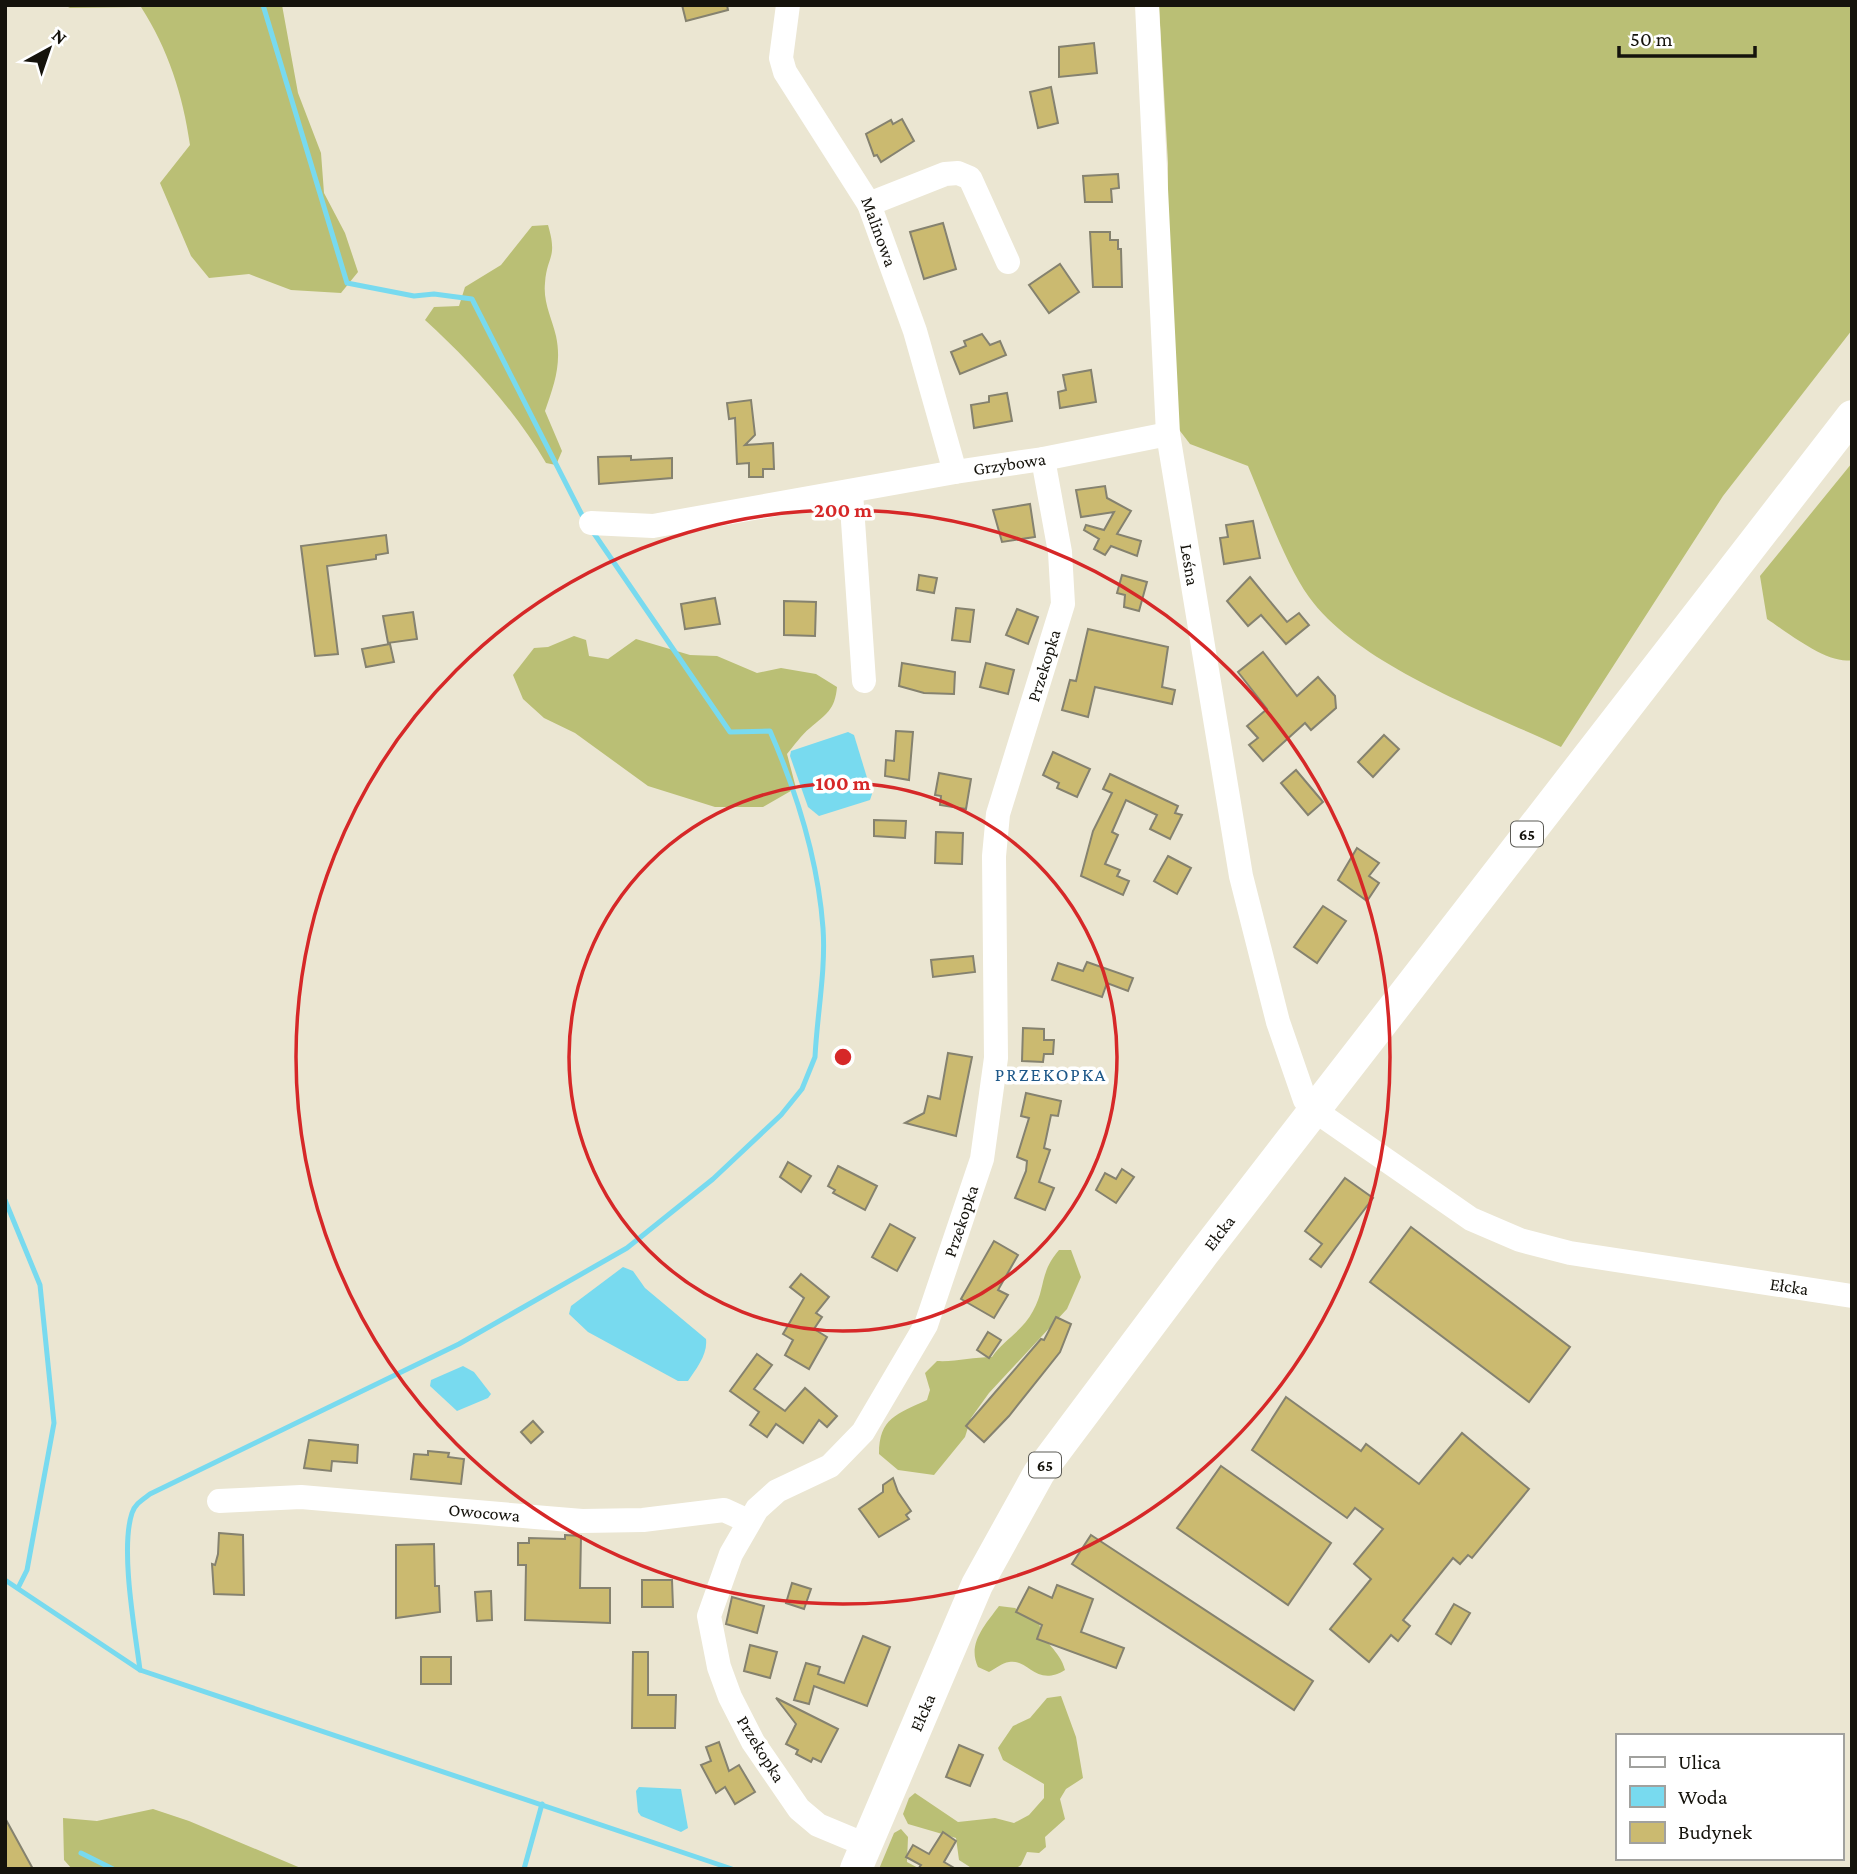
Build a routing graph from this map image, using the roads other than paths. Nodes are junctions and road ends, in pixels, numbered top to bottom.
1 (788, 5) edge
2 (1147, 5) edge
3 (869, 204) junction
4 (1008, 261) dead end
5 (1852, 416) edge
6 (1168, 435) junction
7 (1043, 459) junction
8 (955, 472) junction
9 (851, 492) junction
10 (591, 523) dead end
11 (864, 681) dead end
12 (1314, 1110) junction
13 (1852, 1296) edge
14 (219, 1502) dead end
15 (748, 1521) junction
16 (861, 1857) edge

1 - 3 street, Malinowa
2 - 6 street, Leśna
3 - 4 street
3 - 8 street, Malinowa
5 - 12 main road, 65
6 - 7 street, Grzybowa
6 - 12 street, Leśna
7 - 8 street, Grzybowa
7 - 15 street, Przekopka
8 - 9 street, Grzybowa
9 - 10 street, Grzybowa
9 - 11 street
12 - 13 street, Ełcka
12 - 16 main road, Ełcka / 65
14 - 15 street, Owocowa
15 - 16 street, Przekopka

